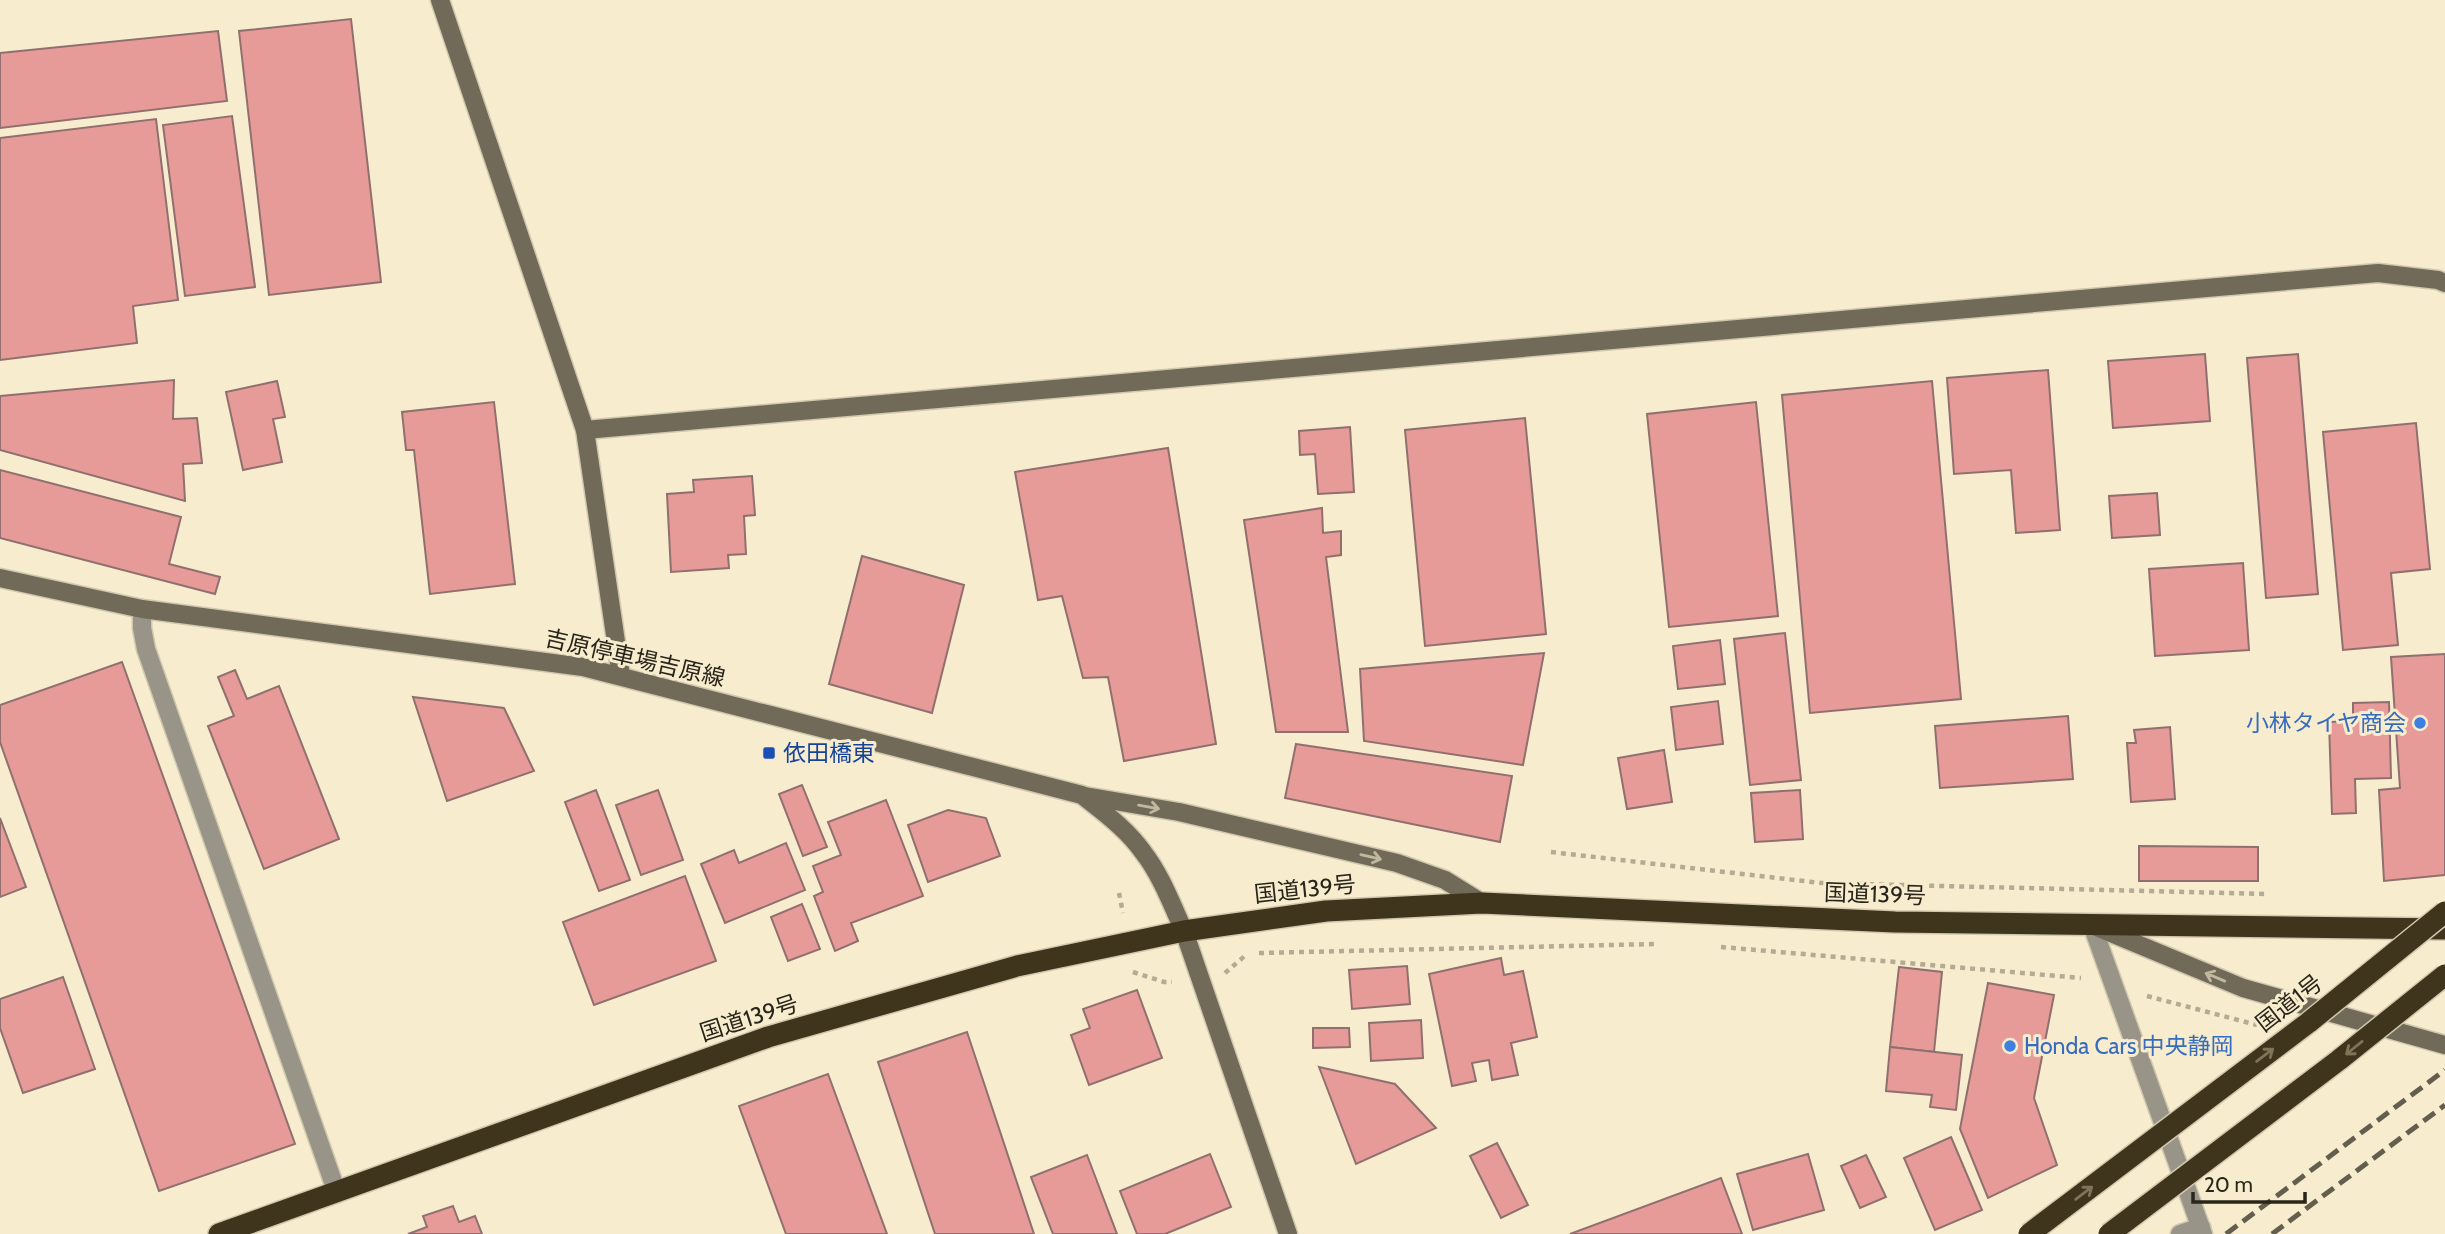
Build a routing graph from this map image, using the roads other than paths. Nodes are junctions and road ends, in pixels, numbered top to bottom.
1 (440, 0) edge
2 (2445, 283) edge
3 (585, 430) junction
4 (0, 578) edge
5 (142, 609) junction
6 (621, 676) junction
7 (1082, 795) junction
8 (1482, 904) junction
9 (2445, 912) edge
10 (2092, 925) junction
11 (2445, 929) edge
12 (1184, 931) junction
13 (2445, 975) edge
14 (2445, 1045) edge
15 (337, 1193) junction
16 (2202, 1230) edge
17 (219, 1234) edge
18 (1288, 1234) edge
19 (2029, 1234) edge
20 (2109, 1234) edge
21 (2180, 1234) edge

1 - 3 street
2 - 3 street
3 - 6 street
4 - 5 street, 吉原停車場吉原線
5 - 6 street, 吉原停車場吉原線
5 - 15 street
6 - 7 street, 吉原停車場吉原線
7 -> 8 street
7 - 12 street, 吉原停車場吉原線
8 - 10 highway, 国道139号
8 - 12 highway, 国道139号
19 -> 9 highway, 国道1号, bridge
10 - 11 highway, 国道139号
14 -> 10 street
10 - 16 street
12 - 15 highway, 国道139号
12 - 18 street, 吉原停車場吉原線
13 -> 20 highway, bridge
15 - 17 highway, 国道139号
16 - 21 street

